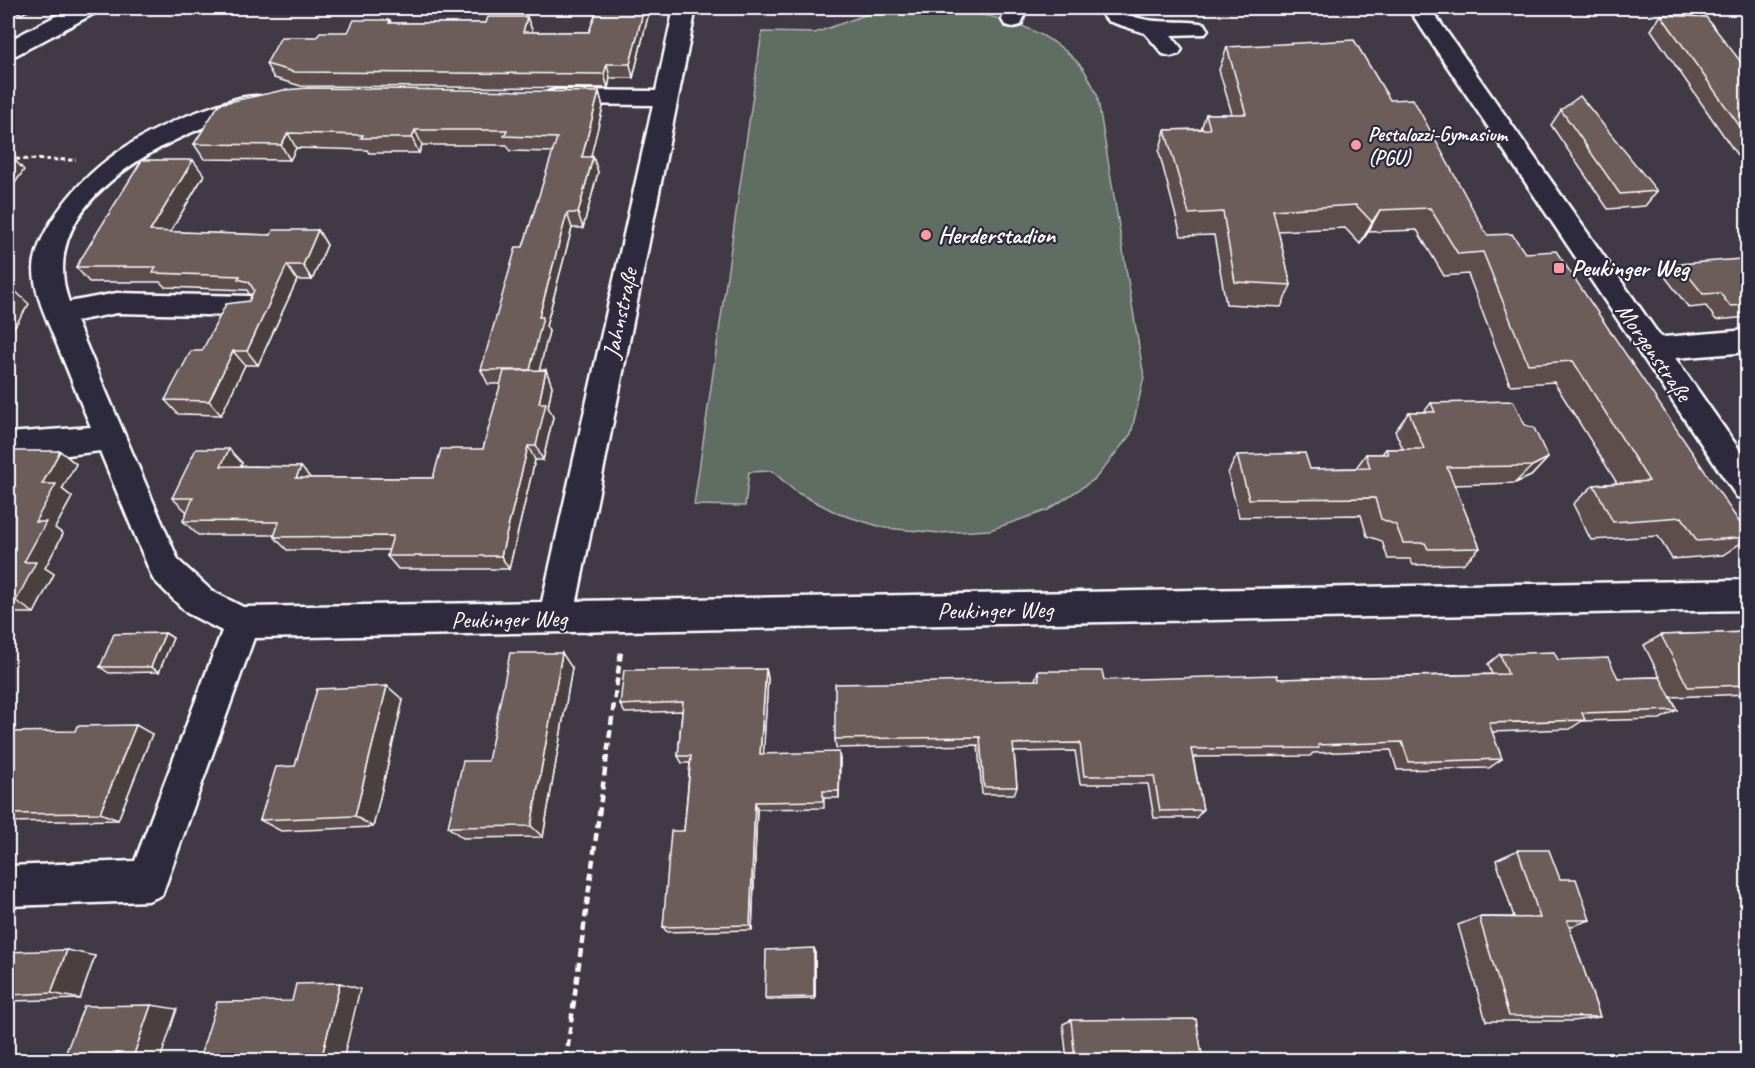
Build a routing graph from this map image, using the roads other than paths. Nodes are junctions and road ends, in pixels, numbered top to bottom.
1 (87, 8) edge
2 (685, 8) edge
3 (1107, 8) edge
4 (1419, 8) edge
5 (1153, 28) junction
6 (1197, 29) dead end
7 (1171, 49) dead end
8 (8, 50) edge
9 (526, 96) edge
10 (279, 97) edge
11 (665, 98) junction
12 (249, 306) edge
13 (58, 314) junction
14 (1748, 341) edge
15 (1652, 350) junction
16 (111, 437) junction
17 (8, 445) edge
18 (1748, 488) edge
19 (1748, 595) edge
20 (556, 618) junction
21 (242, 623) junction
22 (8, 886) edge

1 - 8 street
2 - 11 street, Jahnstraße
3 - 5 street
4 - 15 street, Morgenstraße
5 - 6 street
5 - 7 street
9 - 11 street
10 - 13 street, Peukinger Weg
11 - 20 street, Jahnstraße
12 - 13 street
13 - 16 street, Peukinger Weg
14 - 15 street
15 - 18 street, Morgenstraße
16 - 17 street
16 - 21 street, Peukinger Weg
19 - 20 street, Peukinger Weg
20 - 21 street, Peukinger Weg
21 - 22 street

